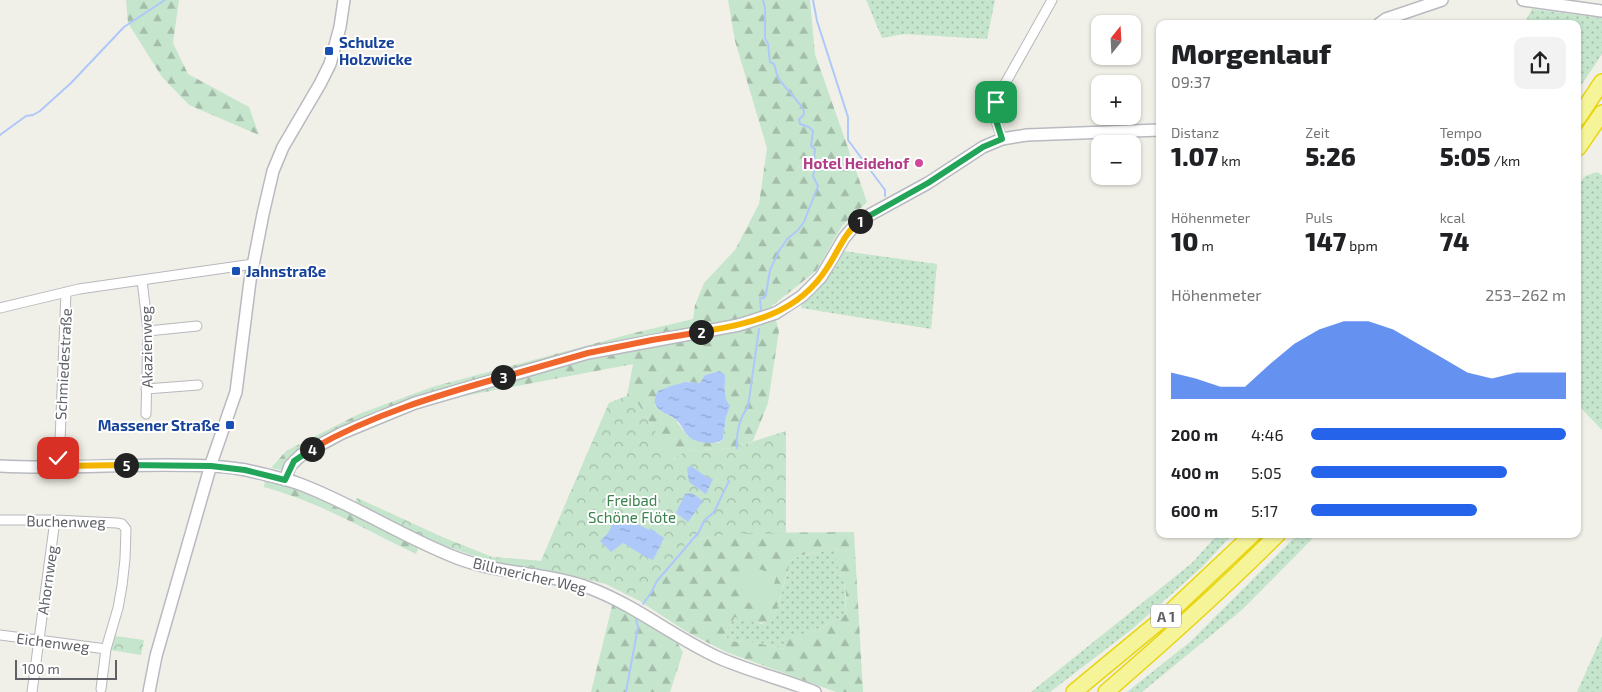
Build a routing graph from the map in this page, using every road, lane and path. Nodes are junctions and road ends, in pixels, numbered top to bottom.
1 (344, 0) edge
2 (1052, 0) edge
3 (1442, 0) edge
4 (1523, 0) edge
5 (1602, 11) edge
6 (1385, 20) edge
7 (1602, 82) edge
8 (1602, 113) edge
9 (1581, 114) edge
10 (1156, 130) edge
11 (1002, 139) junction
12 (1581, 144) edge
13 (253, 264) junction
14 (142, 280) junction
15 (66, 292) junction
16 (1, 310) edge
17 (197, 326) dead end
18 (148, 331) junction
19 (198, 385) dead end
20 (146, 389) junction
21 (146, 414) dead end
22 (0, 466) edge
23 (59, 466) junction
24 (211, 466) junction
25 (285, 480) junction
26 (2, 520) dead end
27 (55, 520) junction
28 (1248, 538) edge
29 (1274, 538) edge
30 (0, 635) edge
31 (38, 641) junction
32 (106, 649) junction
33 (101, 688) dead end
34 (32, 692) edge
35 (149, 692) edge
36 (815, 692) edge
37 (1074, 692) edge
38 (1106, 692) edge

1 - 13 street
2 - 11 street
3 - 6 street
4 - 5 street
7 - 9 highway
8 - 12 highway
10 - 11 street
11 - 25 street
13 - 14 street
13 - 24 street
14 - 15 street
14 - 18 street, Akazienweg
15 - 16 street
15 - 23 street, Schmiedestraße
17 - 18 street
18 - 20 street, Akazienweg
19 - 20 street
20 - 21 street, Akazienweg
22 - 23 street, Billmericher Weg
23 - 24 street, Billmericher Weg
24 - 25 street, Billmericher Weg
24 - 35 street
25 - 36 street, Billmericher Weg
26 - 27 street, Buchenweg
27 - 31 street, Ahornweg
27 - 32 street, Buchenweg
28 - 37 highway, A 1
29 - 38 highway, A 1
30 - 31 street, Eichenweg
31 - 32 street, Eichenweg
31 - 34 street, Ahornweg
32 - 33 street

